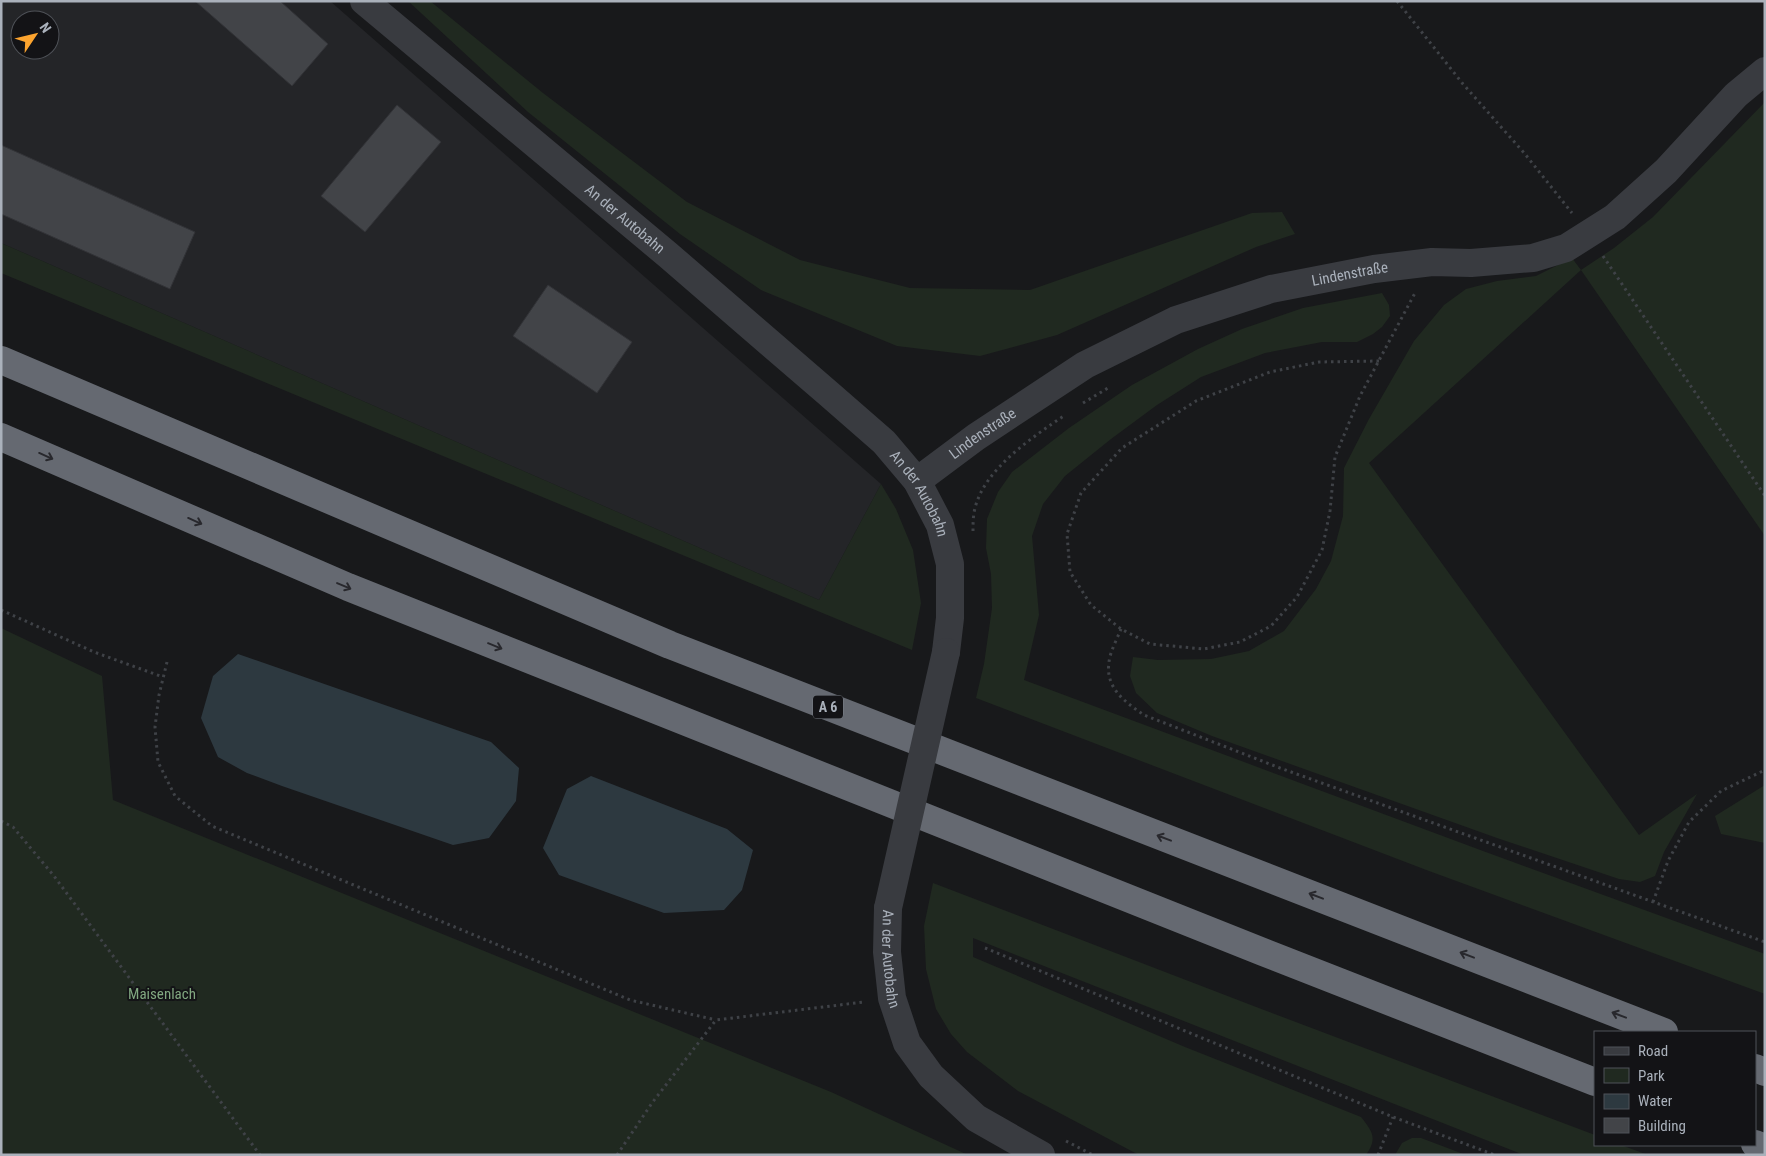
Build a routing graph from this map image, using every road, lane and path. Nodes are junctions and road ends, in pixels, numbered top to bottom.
1 (364, 1) edge
2 (1397, 1) edge
3 (1765, 71) edge
4 (1587, 233) junction
5 (1432, 262) junction
6 (1, 360) edge
7 (1379, 361) junction
8 (1114, 384) dead end
9 (1082, 404) dead end
10 (1066, 415) dead end
11 (1, 437) edge
12 (917, 481) junction
13 (1765, 496) edge
14 (972, 538) dead end
15 (1, 610) edge
16 (1121, 629) junction
17 (167, 662) dead end
18 (163, 677) junction
19 (1765, 770) edge
20 (1, 821) edge
21 (1653, 902) junction
22 (1765, 942) edge
23 (984, 948) dead end
24 (892, 998) junction
25 (716, 1020) junction
26 (1661, 1031) edge
27 (1594, 1082) edge
28 (1393, 1117) junction
29 (1051, 1146) edge
30 (260, 1155) edge
31 (617, 1155) edge
32 (1094, 1155) edge
33 (1378, 1155) edge
34 (1494, 1155) edge

1 - 12 street, An der Autobahn
2 - 4 path
3 - 4 street, Lindenstraße
4 - 5 street, Lindenstraße
4 - 13 path
5 - 7 path
5 - 12 street, Lindenstraße
26 -> 6 highway, A 6
7 - 16 path
7 - 16 path
8 - 9 path
10 - 14 path
11 -> 27 highway
12 - 24 street, An der Autobahn, bridge
15 - 18 path
16 - 21 path
17 - 18 path
18 - 25 path
19 - 21 path
20 - 30 path
21 - 22 path
23 - 28 path
24 - 25 path
24 - 29 street, An der Autobahn
25 - 31 path
28 - 33 path
28 - 34 path
29 - 32 path

